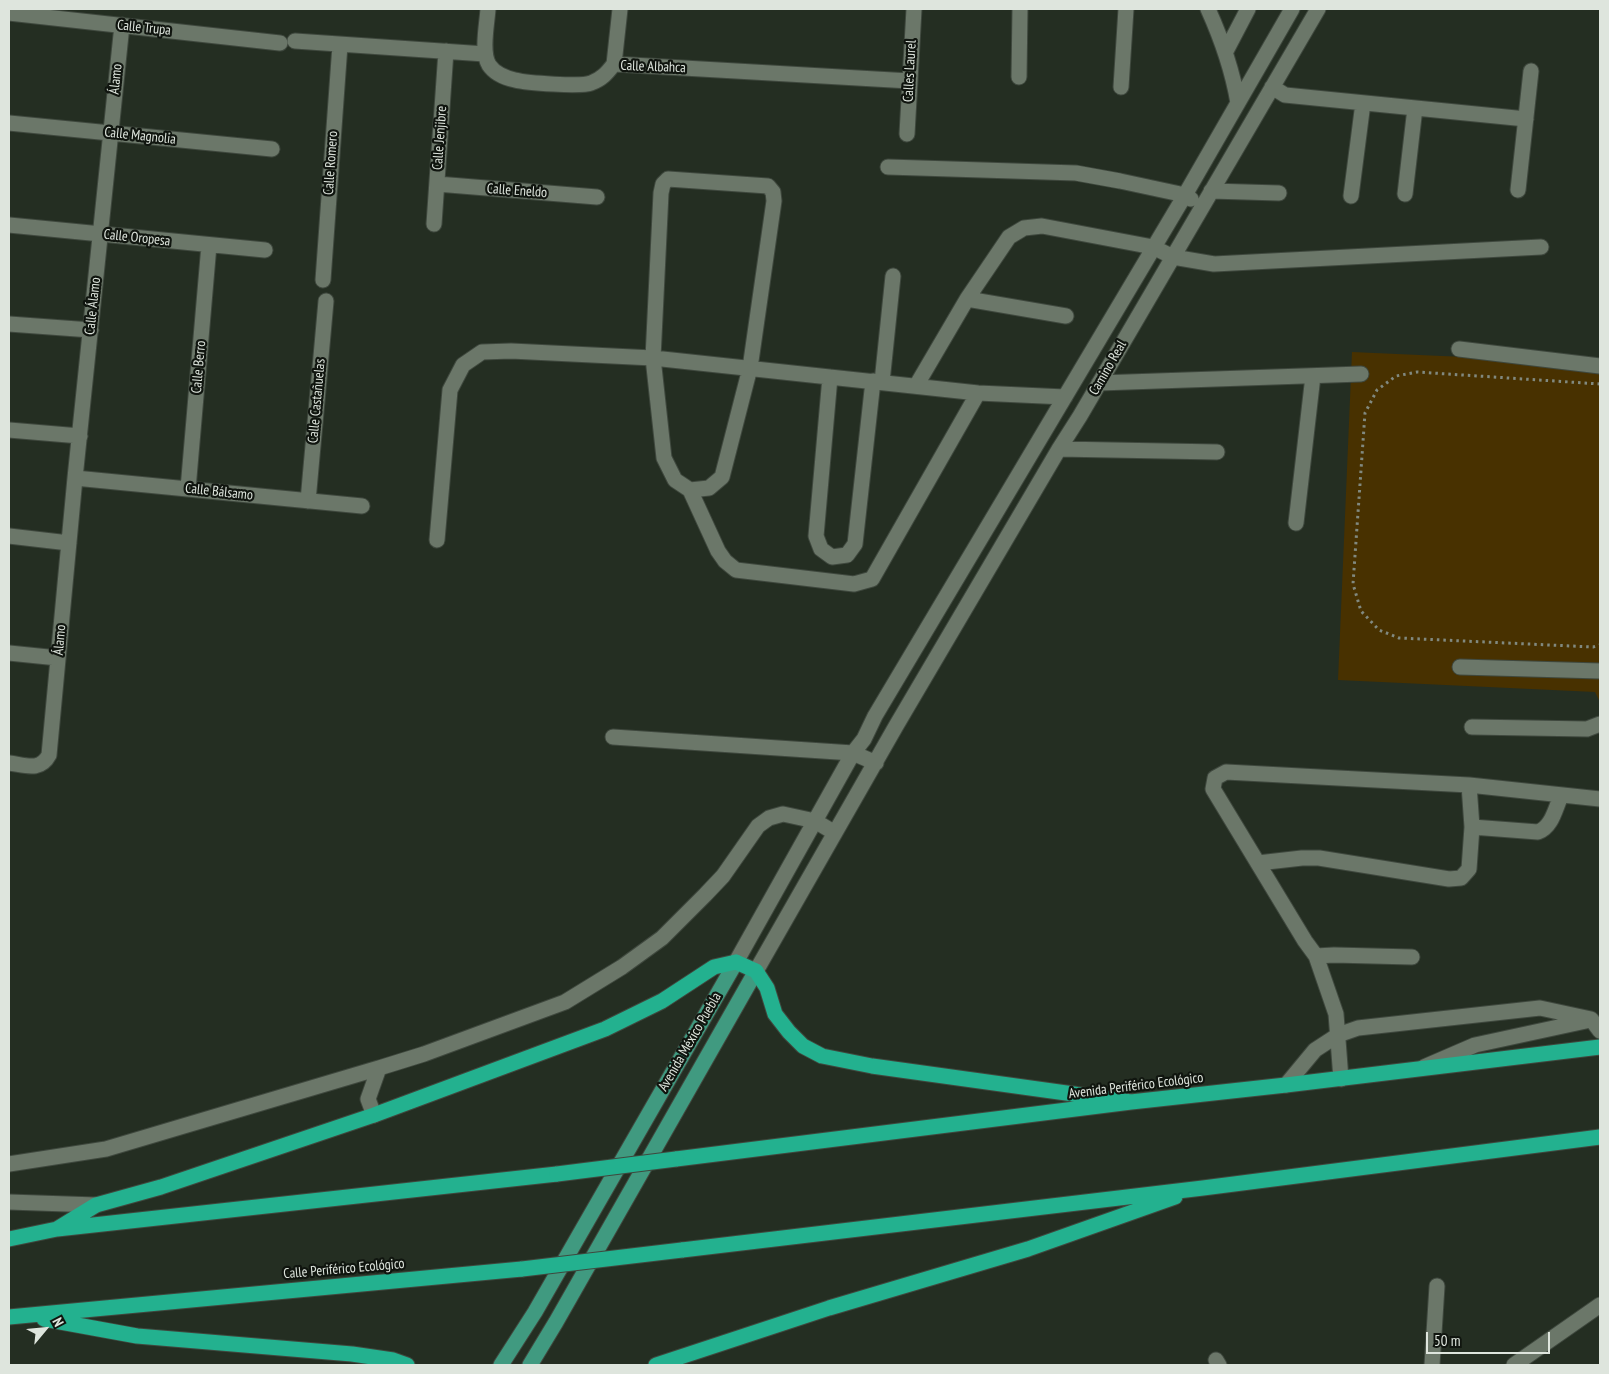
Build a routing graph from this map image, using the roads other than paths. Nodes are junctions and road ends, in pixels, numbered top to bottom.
1 (488, 9) edge
2 (620, 9) edge
3 (914, 9) edge
4 (1020, 9) edge
5 (1126, 9) edge
6 (1208, 9) edge
7 (1248, 9) edge
8 (1257, 9) edge
9 (1263, 9) edge
10 (1292, 9) edge
11 (1318, 9) edge
12 (29, 12) edge
13 (9, 13) edge
14 (54, 13) edge
15 (122, 25) junction
16 (296, 41) dead end
17 (280, 43) dead end
18 (340, 45) junction
19 (446, 51) junction
20 (1226, 51) junction
21 (485, 54) junction
22 (614, 64) junction
23 (1531, 71) dead end
24 (1019, 77) dead end
25 (910, 81) junction
26 (1121, 87) dead end
27 (1272, 87) junction
28 (1238, 102) junction
29 (1363, 103) junction
30 (1415, 108) junction
31 (1526, 119) junction
32 (9, 123) edge
33 (111, 133) junction
34 (907, 134) dead end
35 (272, 149) dead end
36 (888, 167) dead end
37 (437, 184) junction
38 (1518, 190) dead end
39 (1211, 191) junction
40 (1279, 193) dead end
41 (1404, 194) dead end
42 (1184, 195) junction
43 (1351, 196) dead end
44 (597, 197) dead end
45 (1202, 206) junction
46 (434, 224) dead end
47 (9, 225) edge
48 (100, 234) junction
49 (209, 245) junction
50 (1153, 247) junction
51 (1541, 247) dead end
52 (265, 250) dead end
53 (1173, 257) junction
54 (893, 276) dead end
55 (323, 280) dead end
56 (967, 299) junction
57 (326, 301) dead end
58 (1066, 316) dead end
59 (9, 324) edge
60 (91, 330) junction
61 (1459, 349) dead end
62 (653, 358) junction
63 (1600, 366) edge
64 (750, 368) junction
65 (1361, 374) dead end
66 (1313, 376) junction
67 (830, 377) junction
68 (878, 382) junction
69 (1099, 383) junction
70 (916, 386) junction
71 (978, 393) junction
72 (1065, 397) junction
73 (9, 430) edge
74 (80, 436) junction
75 (1059, 449) junction
76 (1217, 452) dead end
77 (75, 478) junction
78 (188, 489) junction
79 (690, 490) junction
80 (308, 501) junction
81 (362, 506) dead end
82 (1296, 523) dead end
83 (9, 536) edge
84 (437, 540) dead end
85 (69, 543) junction
86 (9, 652) edge
87 (58, 658) junction
88 (1460, 667) dead end
89 (1600, 671) edge
90 (875, 716) joint
91 (1600, 724) edge
92 (896, 726) joint
93 (1472, 727) dead end
94 (613, 737) dead end
95 (853, 753) junction
96 (9, 763) edge
97 (876, 763) junction
98 (1469, 786) junction
99 (1561, 796) junction
100 (1600, 799) edge
101 (815, 821) junction
102 (1472, 827) junction
103 (835, 833) junction
104 (1258, 863) junction
105 (1316, 956) junction
106 (1412, 957) dead end
107 (736, 962) junction
108 (756, 971) junction
109 (1597, 1023) edge
110 (1338, 1035) junction
111 (1600, 1047) edge
112 (380, 1068) junction
113 (1419, 1069) junction
114 (1341, 1078) junction
115 (1286, 1085) junction
116 (1131, 1102) junction
117 (374, 1115) junction
118 (1600, 1137) edge
119 (9, 1164) edge
120 (1203, 1188) junction
121 (9, 1202) edge
122 (96, 1205) junction
123 (57, 1229) junction
124 (9, 1239) edge
125 (1437, 1286) dead end
126 (1600, 1305) edge
127 (26, 1315) junction
128 (9, 1318) edge
129 (408, 1365) edge
130 (502, 1365) edge
131 (530, 1365) edge
132 (656, 1365) edge
133 (1432, 1365) edge
134 (1514, 1365) edge

1 - 21 street
2 - 22 street
3 - 25 street, Calles Laurel
4 - 24 street
5 - 26 street
6 - 20 street
7 - 20 street
8 - 9 street
10 - 28 street, Camino Real
11 - 27 street, Camino Real
12 - 13 street, Calle Trupa
12 - 14 street, Calle Trupa
14 - 15 street, Calle Trupa
15 - 17 street, Calle Trupa
15 - 33 street, Álamo
16 - 18 street
18 - 19 street
18 - 55 street, Calle Romero
19 - 21 street
19 - 37 street, Calle Jenjibre
20 - 28 street
21 - 22 street, Calle Albahca
22 - 25 street, Calle Albahca
23 - 31 street
25 - 34 street, Calles Laurel
27 - 29 street
27 - 39 street, Camino Real
28 - 42 street, Camino Real
29 - 30 street
29 - 43 street
30 - 31 street
30 - 41 street
31 - 38 street
32 - 33 street, Calle Magnolia
33 - 35 street, Calle Magnolia
33 - 48 street, Calle Álamo
36 - 42 street
37 - 44 street, Calle Eneldo
37 - 46 street, Calle Jenjibre
39 - 40 street
39 - 45 street, Camino Real
42 - 45 street
42 - 50 street, Camino Real
45 - 53 street, Camino Real
47 - 48 street, Calle Oropesa
48 - 49 street, Calle Oropesa
48 - 60 street, Calle Álamo
49 - 52 street, Calle Oropesa
49 - 78 street, Calle Berro
50 - 53 street
50 - 56 street
50 - 72 street, Camino Real
51 - 53 street
53 - 69 street, Camino Real
54 - 68 street
56 - 58 street
56 - 70 street
57 - 80 street, Calle Castañuelas
59 - 60 street
60 - 74 street, Calle Álamo
61 - 63 street
62 - 64 street
62 - 64 street
62 - 79 street
62 - 84 street
64 - 67 street
64 - 79 street
65 - 66 street
66 - 69 street
66 - 82 street
67 - 68 street
67 - 68 street
68 - 70 street
69 - 75 street, Camino Real
70 - 71 street
71 - 72 street
71 - 79 street
72 - 90 street, Camino Real
73 - 74 street
74 - 77 street, Calle Álamo
75 - 76 street
75 - 92 street, Camino Real
77 - 78 street, Calle Bálsamo
77 - 85 street, Álamo
78 - 80 street, Calle Bálsamo
80 - 81 street, Calle Bálsamo
83 - 85 street
85 - 87 street, Álamo
86 - 87 street
87 - 96 street, Álamo
88 - 89 street
90 - 95 street, Avenida México Puebla
91 - 93 street
92 - 97 street, Avenida México Puebla
94 - 95 street
95 - 97 street
95 - 101 street, Avenida México Puebla
97 - 103 street, Avenida México Puebla
98 - 99 street
98 - 102 street
98 - 104 street
99 - 100 street
99 - 102 street
101 - 103 street
101 - 107 street, Avenida México Puebla
101 - 112 street
102 - 104 street
103 - 108 street, Avenida México Puebla
104 - 105 street
105 - 106 street
105 - 110 street
107 - 108 highway
107 - 117 highway
107 - 130 main road, Avenida México Puebla
108 - 116 highway
108 - 131 main road, Avenida México Puebla
109 - 110 street
109 - 113 street
110 - 114 street
110 - 115 street
111 - 113 highway, Avenida Periférico Ecológico
112 - 117 street
112 - 119 street
113 - 114 highway, Avenida Periférico Ecológico
114 - 115 highway, Avenida Periférico Ecológico
115 - 116 highway, Avenida Periférico Ecológico
116 - 123 highway, Avenida Periférico Ecológico, bridge
117 - 122 highway
118 - 120 highway
120 - 127 highway, Calle Periférico Ecológico, bridge
120 - 132 highway
121 - 122 street
122 - 123 highway
123 - 124 highway
125 - 133 street
126 - 134 street
127 - 128 highway, Calle Periférico Ecológico
127 - 129 highway

